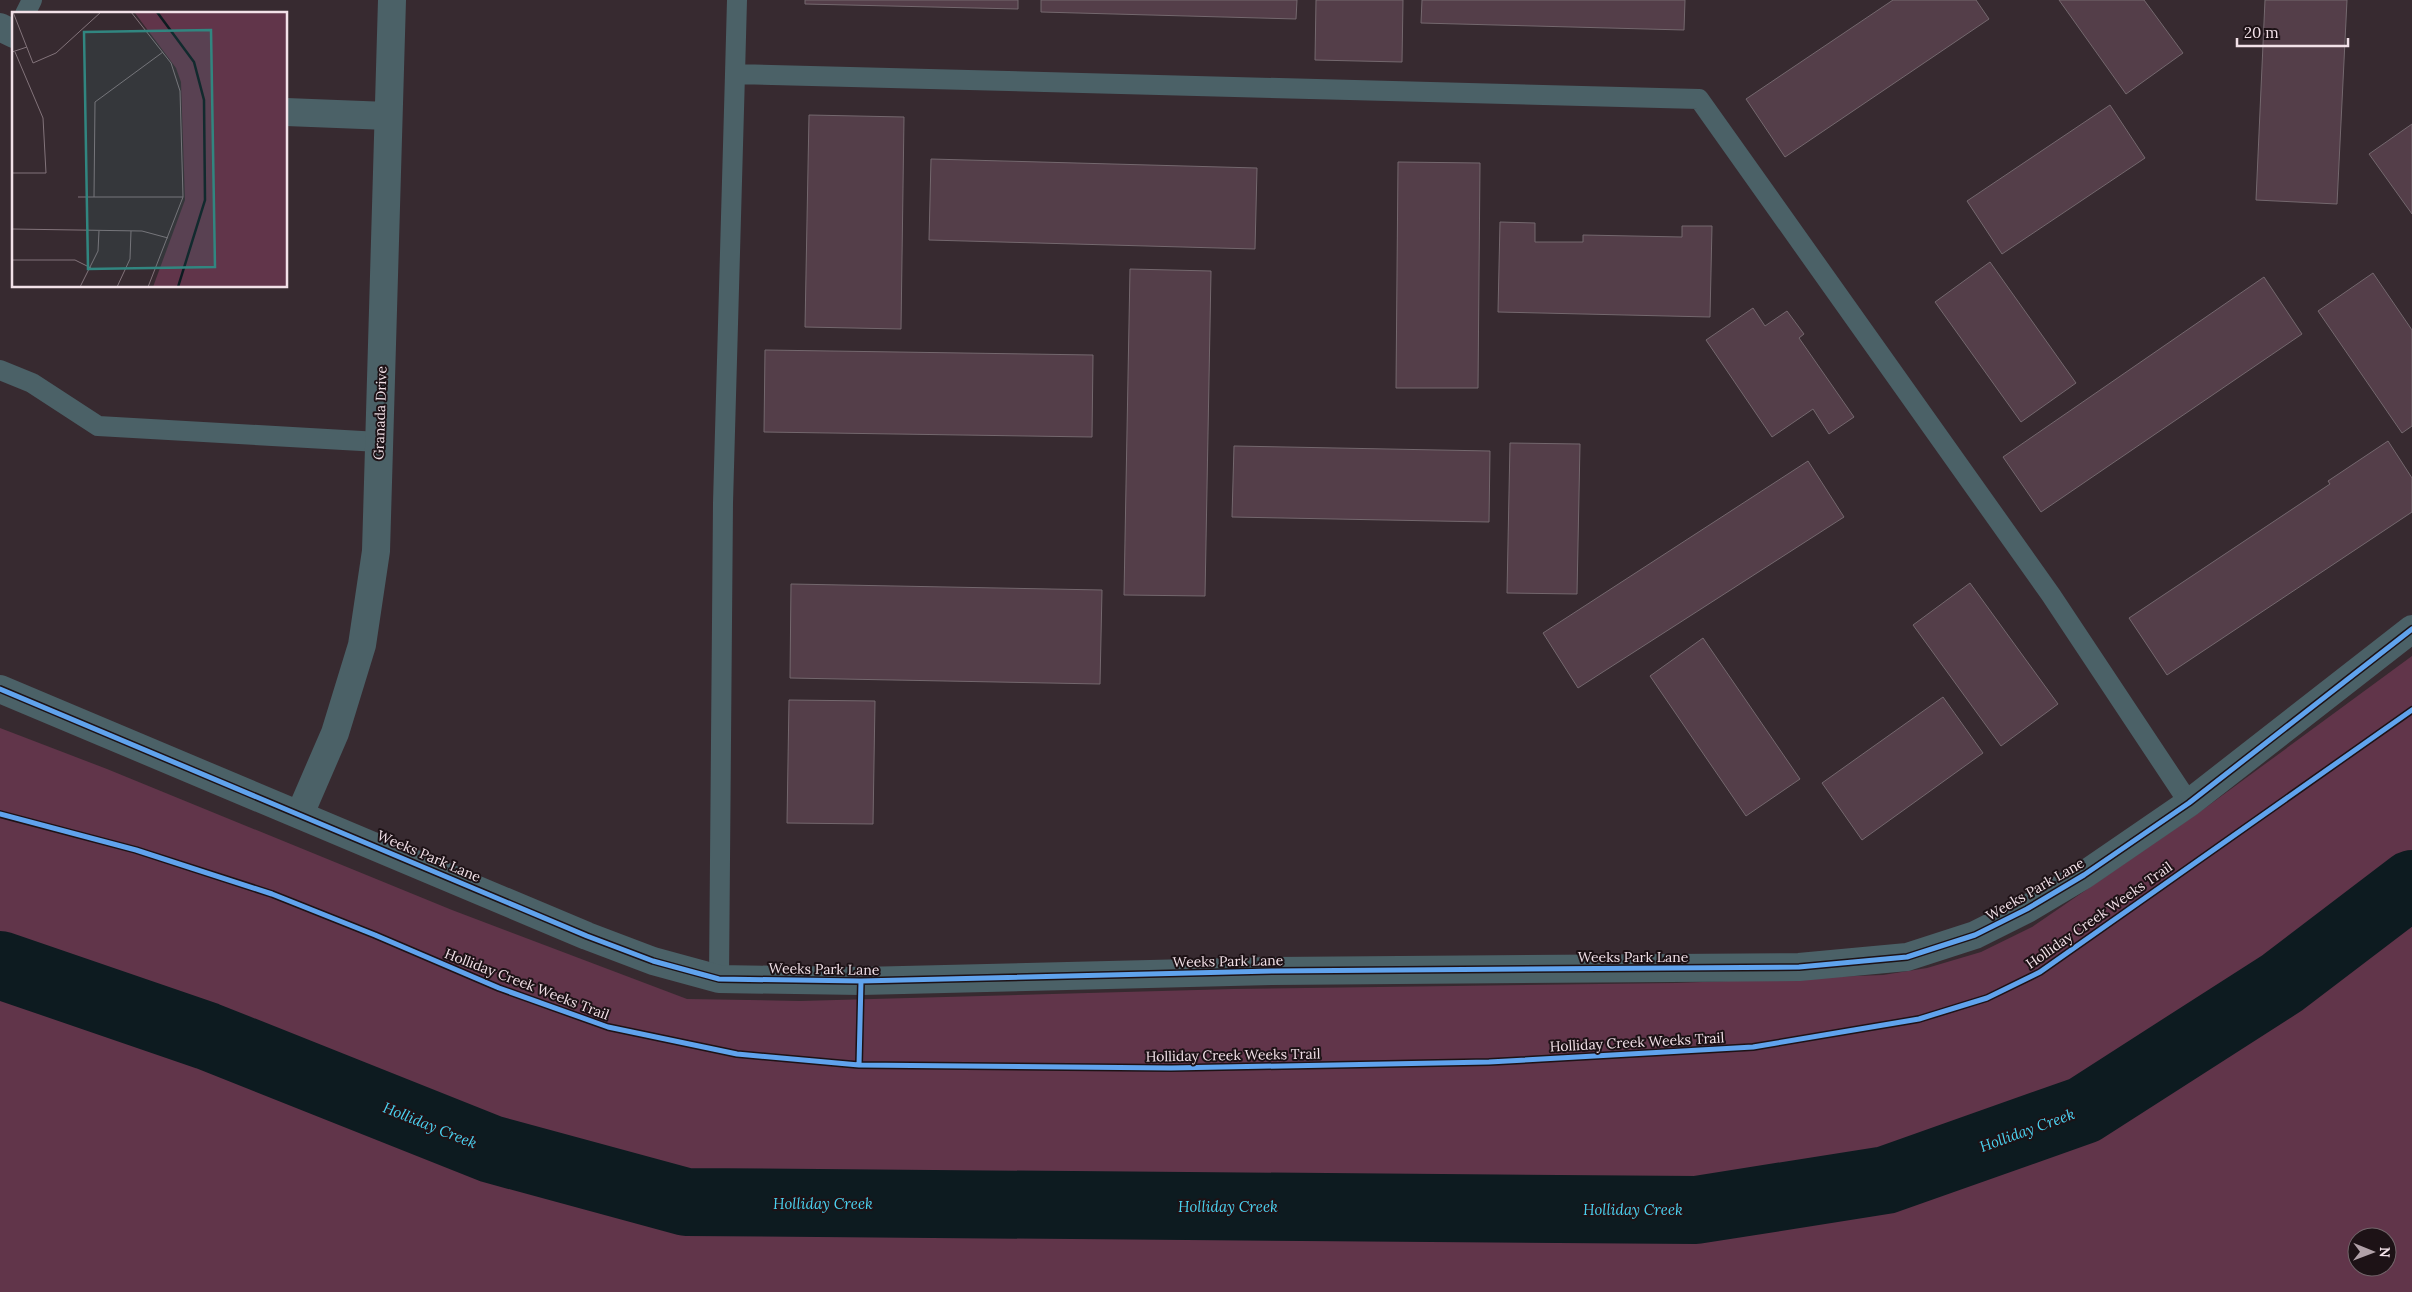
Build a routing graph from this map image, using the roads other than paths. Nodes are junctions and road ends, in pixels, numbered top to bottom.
1 (32, 0) edge
2 (392, 0) edge
3 (737, 0) edge
4 (26, 12) edge
5 (0, 27) edge
6 (12, 33) edge
7 (735, 74) junction
8 (288, 112) edge
9 (388, 116) junction
10 (0, 370) edge
11 (379, 442) junction
12 (2412, 629) edge
13 (0, 689) edge
14 (2190, 803) junction
15 (300, 814) junction
16 (719, 979) junction

1 - 4 lane
2 - 9 street, Granada Drive
3 - 7 lane
5 - 6 street
7 - 14 lane
7 - 16 lane
8 - 9 street
9 - 11 street, Granada Drive
10 - 11 lane
11 - 15 street, Granada Drive
12 - 14 street, Weeks Park Lane
13 - 15 street, Weeks Park Lane
14 - 16 street, Weeks Park Lane
15 - 16 street, Weeks Park Lane

